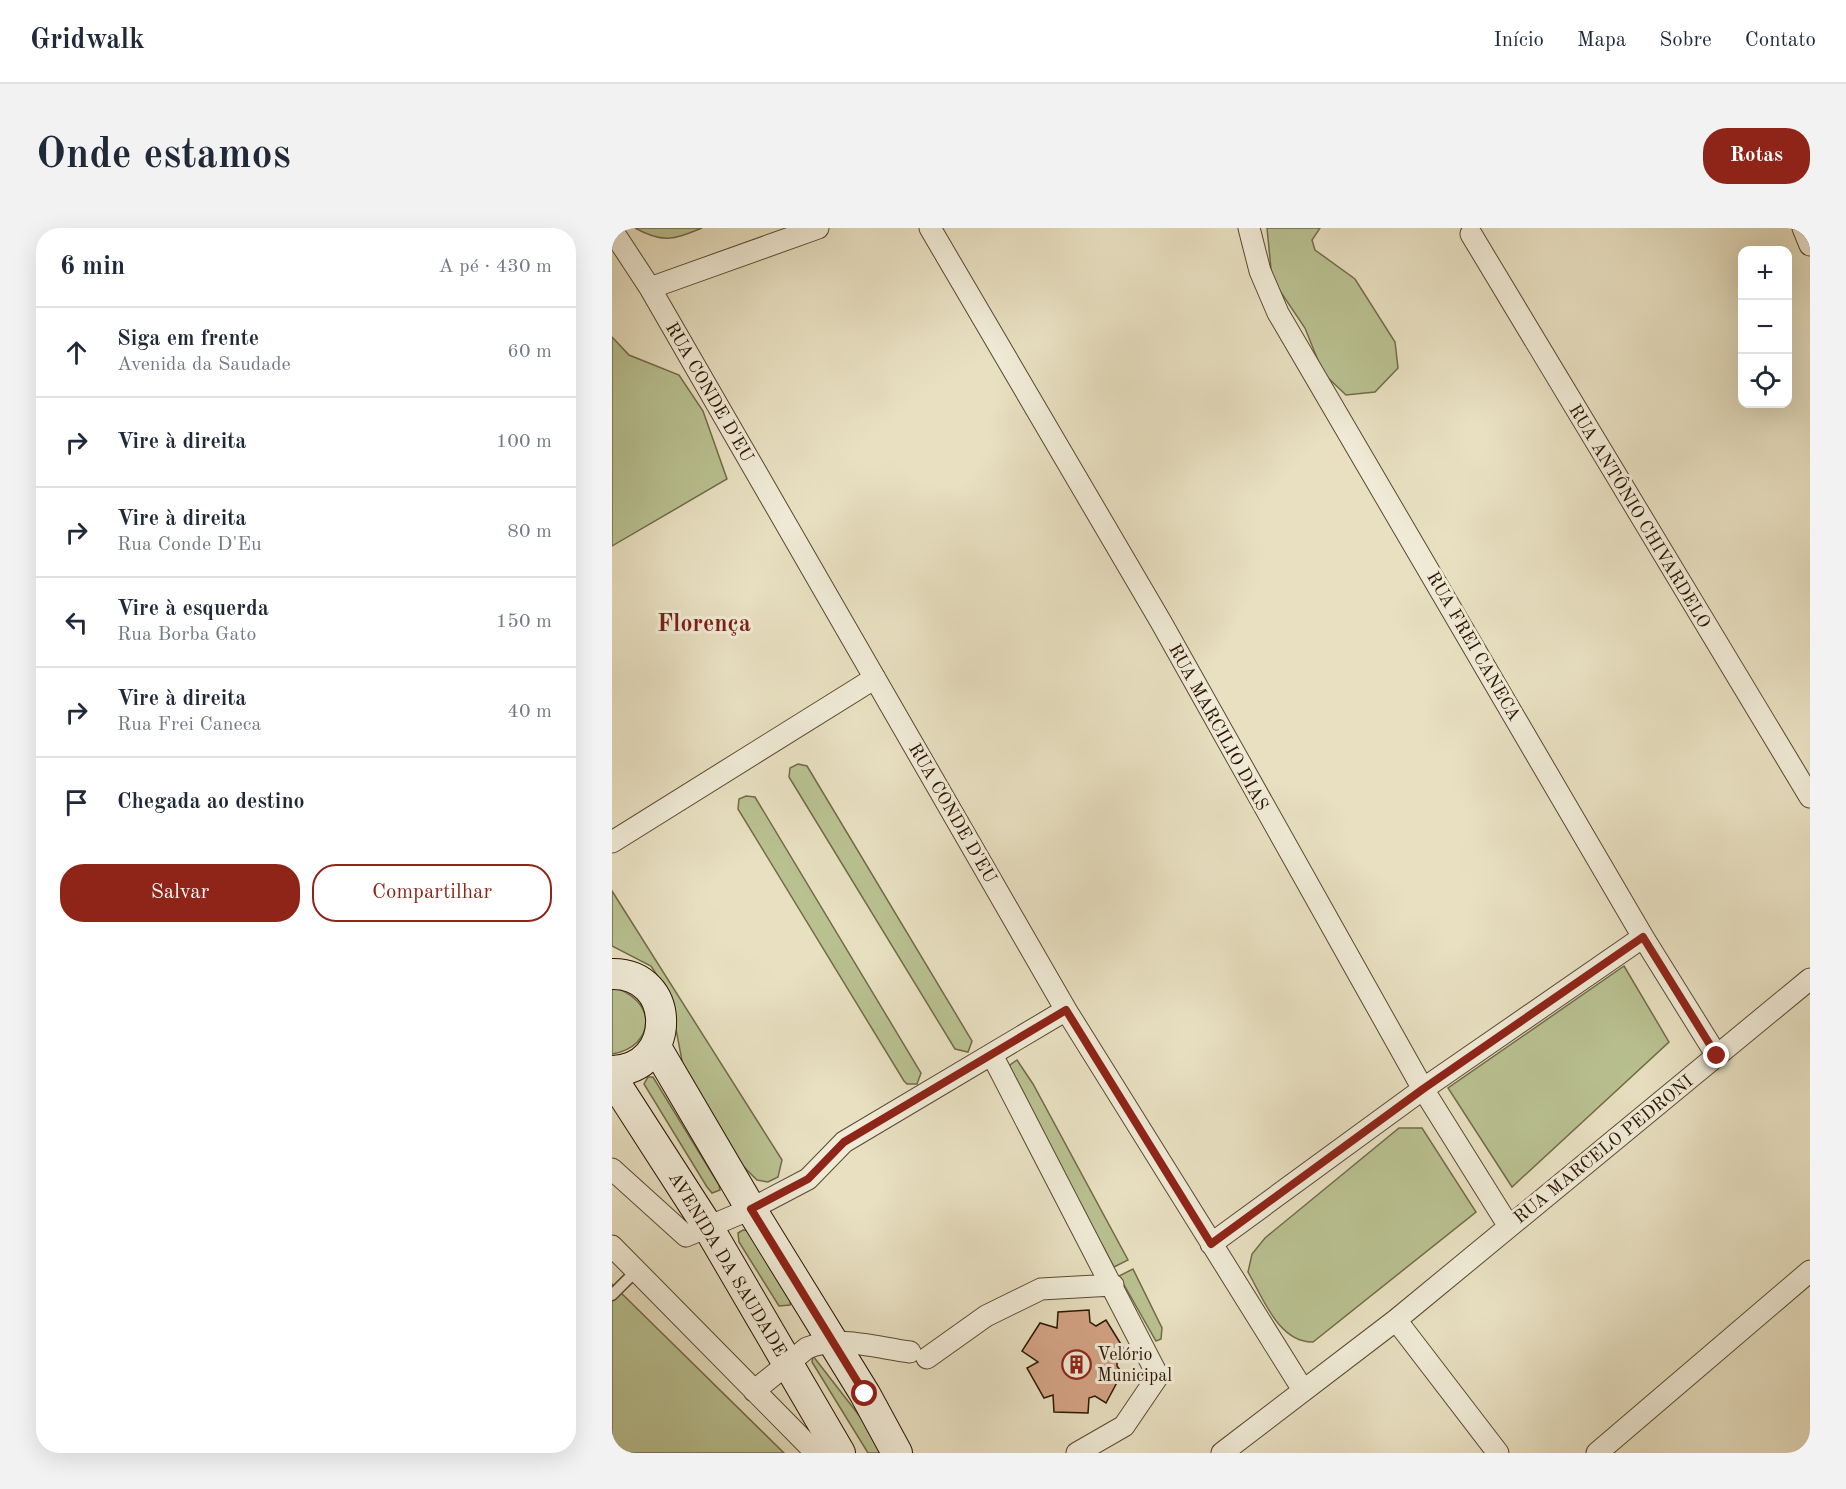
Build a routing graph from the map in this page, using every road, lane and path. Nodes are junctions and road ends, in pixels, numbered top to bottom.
1 (818, 228) edge
2 (930, 228) edge
3 (1249, 228) edge
4 (1803, 228) edge
5 (612, 230) edge
6 (1471, 234) dead end
7 (1810, 245) edge
8 (650, 288) junction
9 (875, 678) junction
10 (1810, 797) edge
11 (612, 842) edge
12 (1643, 937) junction
13 (612, 974) edge
14 (1810, 979) edge
15 (1066, 1010) junction
16 (656, 1047) junction
17 (992, 1055) junction
18 (1717, 1056) junction
19 (612, 1071) edge
20 (612, 1078) edge
21 (1423, 1089) junction
22 (612, 1169) edge
23 (751, 1209) junction
24 (1508, 1225) junction
25 (708, 1227) junction
26 (1211, 1244) junction
27 (612, 1246) edge
28 (636, 1271) junction
29 (1810, 1271) edge
30 (1113, 1285) junction
31 (612, 1295) edge
32 (1396, 1320) junction
33 (834, 1342) junction
34 (788, 1364) junction
35 (1303, 1390) junction
36 (754, 1391) junction
37 (816, 1453) edge
38 (840, 1453) edge
39 (897, 1453) edge
40 (1077, 1453) edge
41 (1222, 1453) edge
42 (1498, 1453) edge
43 (1597, 1453) edge

1 - 8 street
2 - 21 street, RUA MARCILIO DIAS
3 - 12 street, RUA FREI CANECA
4 - 7 street
5 - 8 street, RUA CONDE D'EU
6 - 10 street, RUA ANTÔNIO CHIVARDELO
8 - 9 street, RUA CONDE D'EU
9 - 11 street
9 - 15 street, RUA CONDE D'EU
12 - 18 street, RUA FREI CANECA
12 - 21 street
13 - 16 street
14 - 18 street, RUA MARCELO PEDRONI
15 - 17 street
15 - 26 street, RUA CONDE D'EU
16 - 19 street
16 - 23 street
17 - 23 street
17 - 30 street
18 - 24 street, RUA MARCELO PEDRONI
20 - 25 street, AVENIDA DA SAUDADE
21 - 24 street, RUA MARCILIO DIAS
21 - 26 street
22 - 25 street
23 - 25 street
23 - 33 street
24 - 32 street, RUA MARCELO PEDRONI
25 - 34 street, AVENIDA DA SAUDADE
26 - 35 street, RUA CONDE D'EU
27 - 28 street
28 - 31 lane
28 - 36 street
29 - 43 street
30 - 33 street
30 - 40 street
32 - 35 street, RUA MARCELO PEDRONI
32 - 42 street
33 - 34 street
33 - 39 street
34 - 36 street
34 - 38 street, AVENIDA DA SAUDADE
35 - 41 street, RUA MARCELO PEDRONI
36 - 37 street

